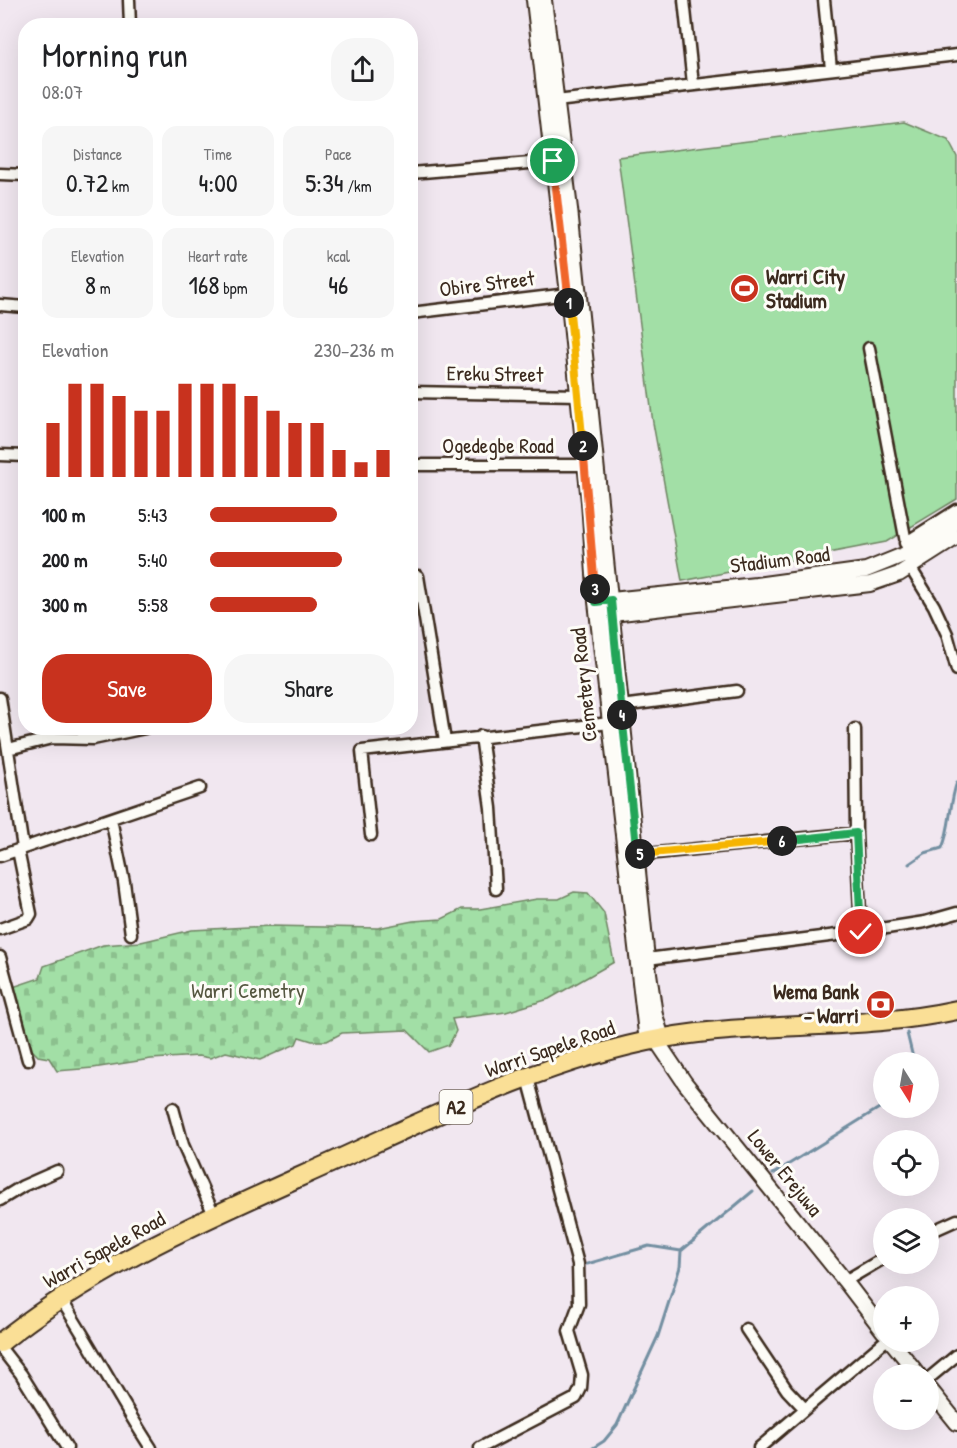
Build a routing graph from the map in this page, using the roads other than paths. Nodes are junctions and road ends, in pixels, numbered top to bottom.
1 (129, 0) edge
2 (534, 0) edge
3 (544, 0) edge
4 (684, 0) edge
5 (824, 0) edge
6 (130, 18) edge
7 (957, 55) edge
8 (831, 69) junction
9 (693, 84) junction
10 (556, 101) junction
11 (553, 161) junction
12 (418, 171) edge
13 (0, 174) edge
14 (18, 175) edge
15 (568, 294) junction
16 (0, 305) edge
17 (18, 306) edge
18 (418, 312) edge
19 (868, 348) dead end
20 (418, 392) edge
21 (579, 395) junction
22 (0, 455) edge
23 (18, 456) edge
24 (418, 465) edge
25 (585, 465) junction
26 (957, 510) edge
27 (957, 522) edge
28 (957, 537) edge
29 (908, 555) junction
30 (418, 576) dead end
31 (612, 607) junction
32 (597, 608) junction
33 (957, 670) edge
34 (737, 691) dead end
35 (0, 698) edge
36 (621, 706) junction
37 (610, 723) junction
38 (855, 729) dead end
39 (112, 735) edge
40 (481, 736) junction
41 (445, 741) junction
42 (8, 749) junction
43 (200, 788) dead end
44 (111, 819) junction
45 (856, 833) junction
46 (371, 835) dead end
47 (21, 849) junction
48 (637, 855) junction
49 (0, 856) edge
50 (496, 889) dead end
51 (957, 913) edge
52 (0, 928) edge
53 (861, 932) junction
54 (131, 934) dead end
55 (0, 957) edge
56 (647, 959) junction
57 (957, 1010) edge
58 (655, 1040) junction
59 (28, 1060) dead end
60 (528, 1078) junction
61 (173, 1108) dead end
62 (57, 1171) dead end
63 (0, 1200) edge
64 (215, 1217) junction
65 (957, 1220) edge
66 (939, 1228) edge
67 (873, 1264) edge
68 (845, 1281) junction
69 (60, 1298) junction
70 (873, 1318) edge
71 (746, 1329) dead end
72 (0, 1345) edge
73 (873, 1351) edge
74 (900, 1352) edge
75 (957, 1355) edge
76 (910, 1364) edge
77 (939, 1370) edge
78 (939, 1401) edge
79 (805, 1409) junction
80 (957, 1423) edge
81 (67, 1448) edge
82 (151, 1448) edge
83 (480, 1448) edge
84 (759, 1448) edge

1 - 6 street
2 - 11 main road, Cemetery Road
3 - 10 main road, Cemetery Road
4 - 9 street
5 - 8 street
7 - 8 street
8 - 9 street
9 - 10 street
10 - 31 main road, Cemetery Road
11 - 12 street
11 - 15 main road, Cemetery Road
13 - 14 street
15 - 18 street, Obire Street
15 - 21 main road, Cemetery Road
16 - 17 street
19 - 29 street
20 - 21 street, Ereku Street
21 - 25 main road, Cemetery Road
22 - 23 street
24 - 25 street, Ogedegbe Road
25 - 32 main road, Cemetery Road
26 - 29 street
27 - 29 main road, Stadium Road
28 - 29 main road, Stadium Road
29 - 31 main road, Stadium Road
29 - 33 street
30 - 41 street
31 - 32 main road, Stadium Road
31 - 36 main road, Cemetery Road
32 - 37 main road, Cemetery Road
34 - 36 street
35 - 42 street
36 - 48 main road, Cemetery Road
37 - 40 street
37 - 58 main road, Cemetery Road
38 - 45 street
39 - 42 street
40 - 41 street
40 - 50 street
41 - 46 street
42 - 47 street
43 - 44 street
44 - 47 street
44 - 54 street
45 - 48 street
45 - 53 street
47 - 49 street
47 - 52 street
48 - 56 main road, Cemetery Road
51 - 53 street
53 - 56 street
55 - 59 street
56 - 58 main road, Cemetery Road
57 - 58 highway, Warri Sapele Road / A2
58 - 60 highway, Warri Sapele Road / A2
58 - 68 main road, Lower Erejuwa
60 - 64 highway, Warri Sapele Road / A2
60 - 83 street
61 - 64 street
62 - 63 street
64 - 69 highway, Warri Sapele Road / A2
65 - 66 street
67 - 68 street
68 - 70 main road, Lower Erejuwa
69 - 72 highway, Warri Sapele Road / A2
69 - 82 street
71 - 79 street
72 - 81 street
73 - 79 street
74 - 76 main road
75 - 77 street
78 - 80 main road
79 - 84 street

